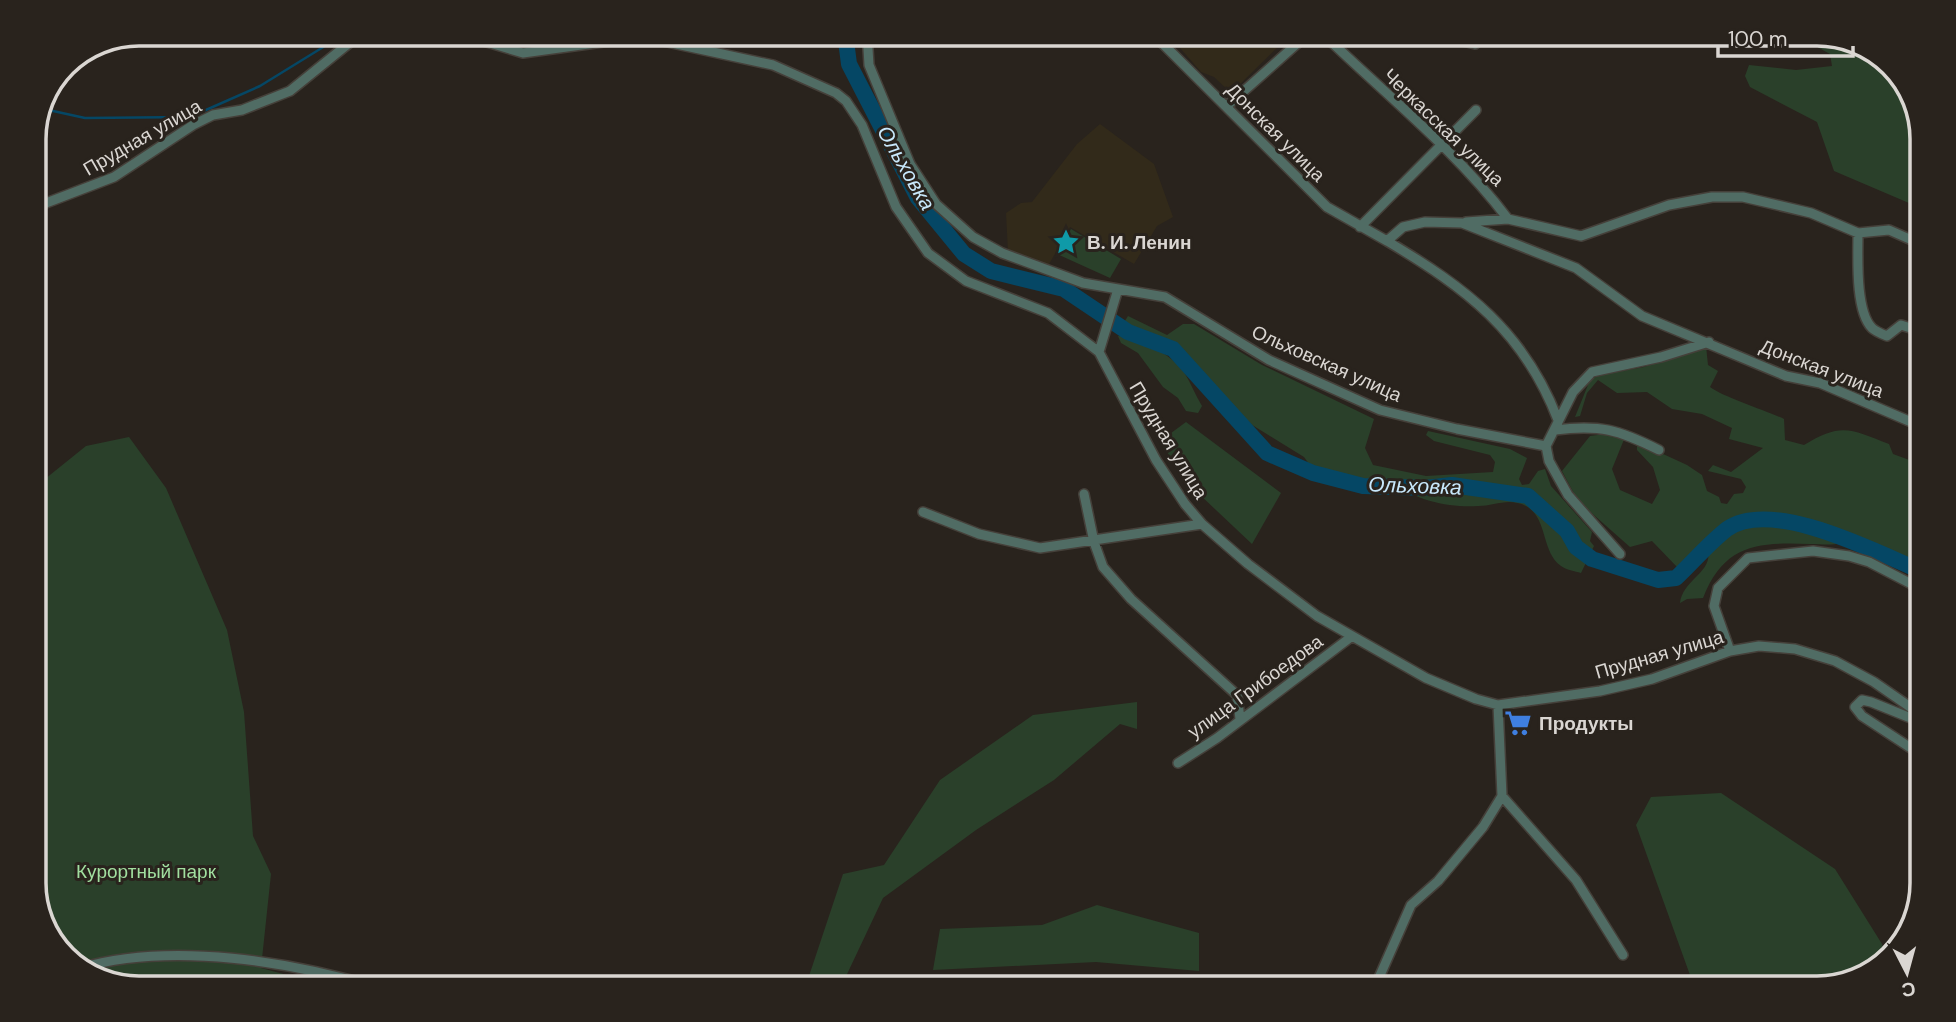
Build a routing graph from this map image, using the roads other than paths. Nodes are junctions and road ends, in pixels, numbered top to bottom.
1 (346, 46) edge
2 (500, 46) edge
3 (565, 46) edge
4 (686, 46) edge
5 (868, 46) edge
6 (1165, 46) edge
7 (1294, 46) edge
8 (1336, 46) edge
9 (1227, 106) junction
10 (1476, 110) dead end
11 (1440, 146) junction
12 (46, 203) edge
13 (1508, 219) junction
14 (1462, 223) junction
15 (1360, 227) junction
16 (1858, 233) junction
17 (1910, 239) edge
18 (1387, 241) junction
19 (1118, 289) junction
20 (1910, 328) edge
21 (1709, 342) junction
22 (1099, 352) junction
23 (1558, 420) junction
24 (1910, 421) edge
25 (1555, 430) junction
26 (1546, 446) junction
27 (1659, 450) dead end
28 (1084, 494) dead end
29 (923, 512) dead end
30 (1202, 524) junction
31 (1094, 542) junction
32 (1620, 554) dead end
33 (1910, 583) edge
34 (1352, 637) junction
35 (1730, 650) junction
36 (1499, 705) junction
37 (1910, 707) edge
38 (1910, 718) edge
39 (1240, 719) junction
40 (1910, 747) edge
41 (1178, 763) dead end
42 (1502, 796) junction
43 (1623, 955) dead end
44 (94, 965) edge
45 (321, 976) edge
46 (1380, 976) edge

1 - 12 street, Прудная улица
2 - 3 street, Прудная улица
4 - 22 street, Прудная улица
5 - 19 street, Ольховская улица
6 - 9 street, Донская улица
7 - 9 street
8 - 11 street, Черкасская улица
9 - 15 street, Донская улица
10 - 11 street
11 - 13 street, Черкасская улица
11 - 15 street
13 - 14 street
13 - 16 street
14 - 18 street, Донская улица
14 - 21 street, Донская улица
15 - 18 street, Донская улица
16 - 17 street
16 - 20 street
18 - 23 street, Донская улица
19 - 22 street
19 - 26 street, Ольховская улица
21 - 23 street
21 - 24 street, Донская улица
22 - 30 street, Прудная улица
23 - 25 street
25 - 26 street
25 - 27 street
26 - 32 street
28 - 31 street
29 - 31 street
30 - 31 street
30 - 34 street, Прудная улица
31 - 39 street
33 - 35 street
34 - 36 street, Прудная улица
34 - 39 street, улица Грибоедова
35 - 36 street, Прудная улица
35 - 37 street, Прудная улица
36 - 42 street
38 - 40 street
39 - 41 street, улица Грибоедова
42 - 43 street
42 - 46 street
44 - 45 street

